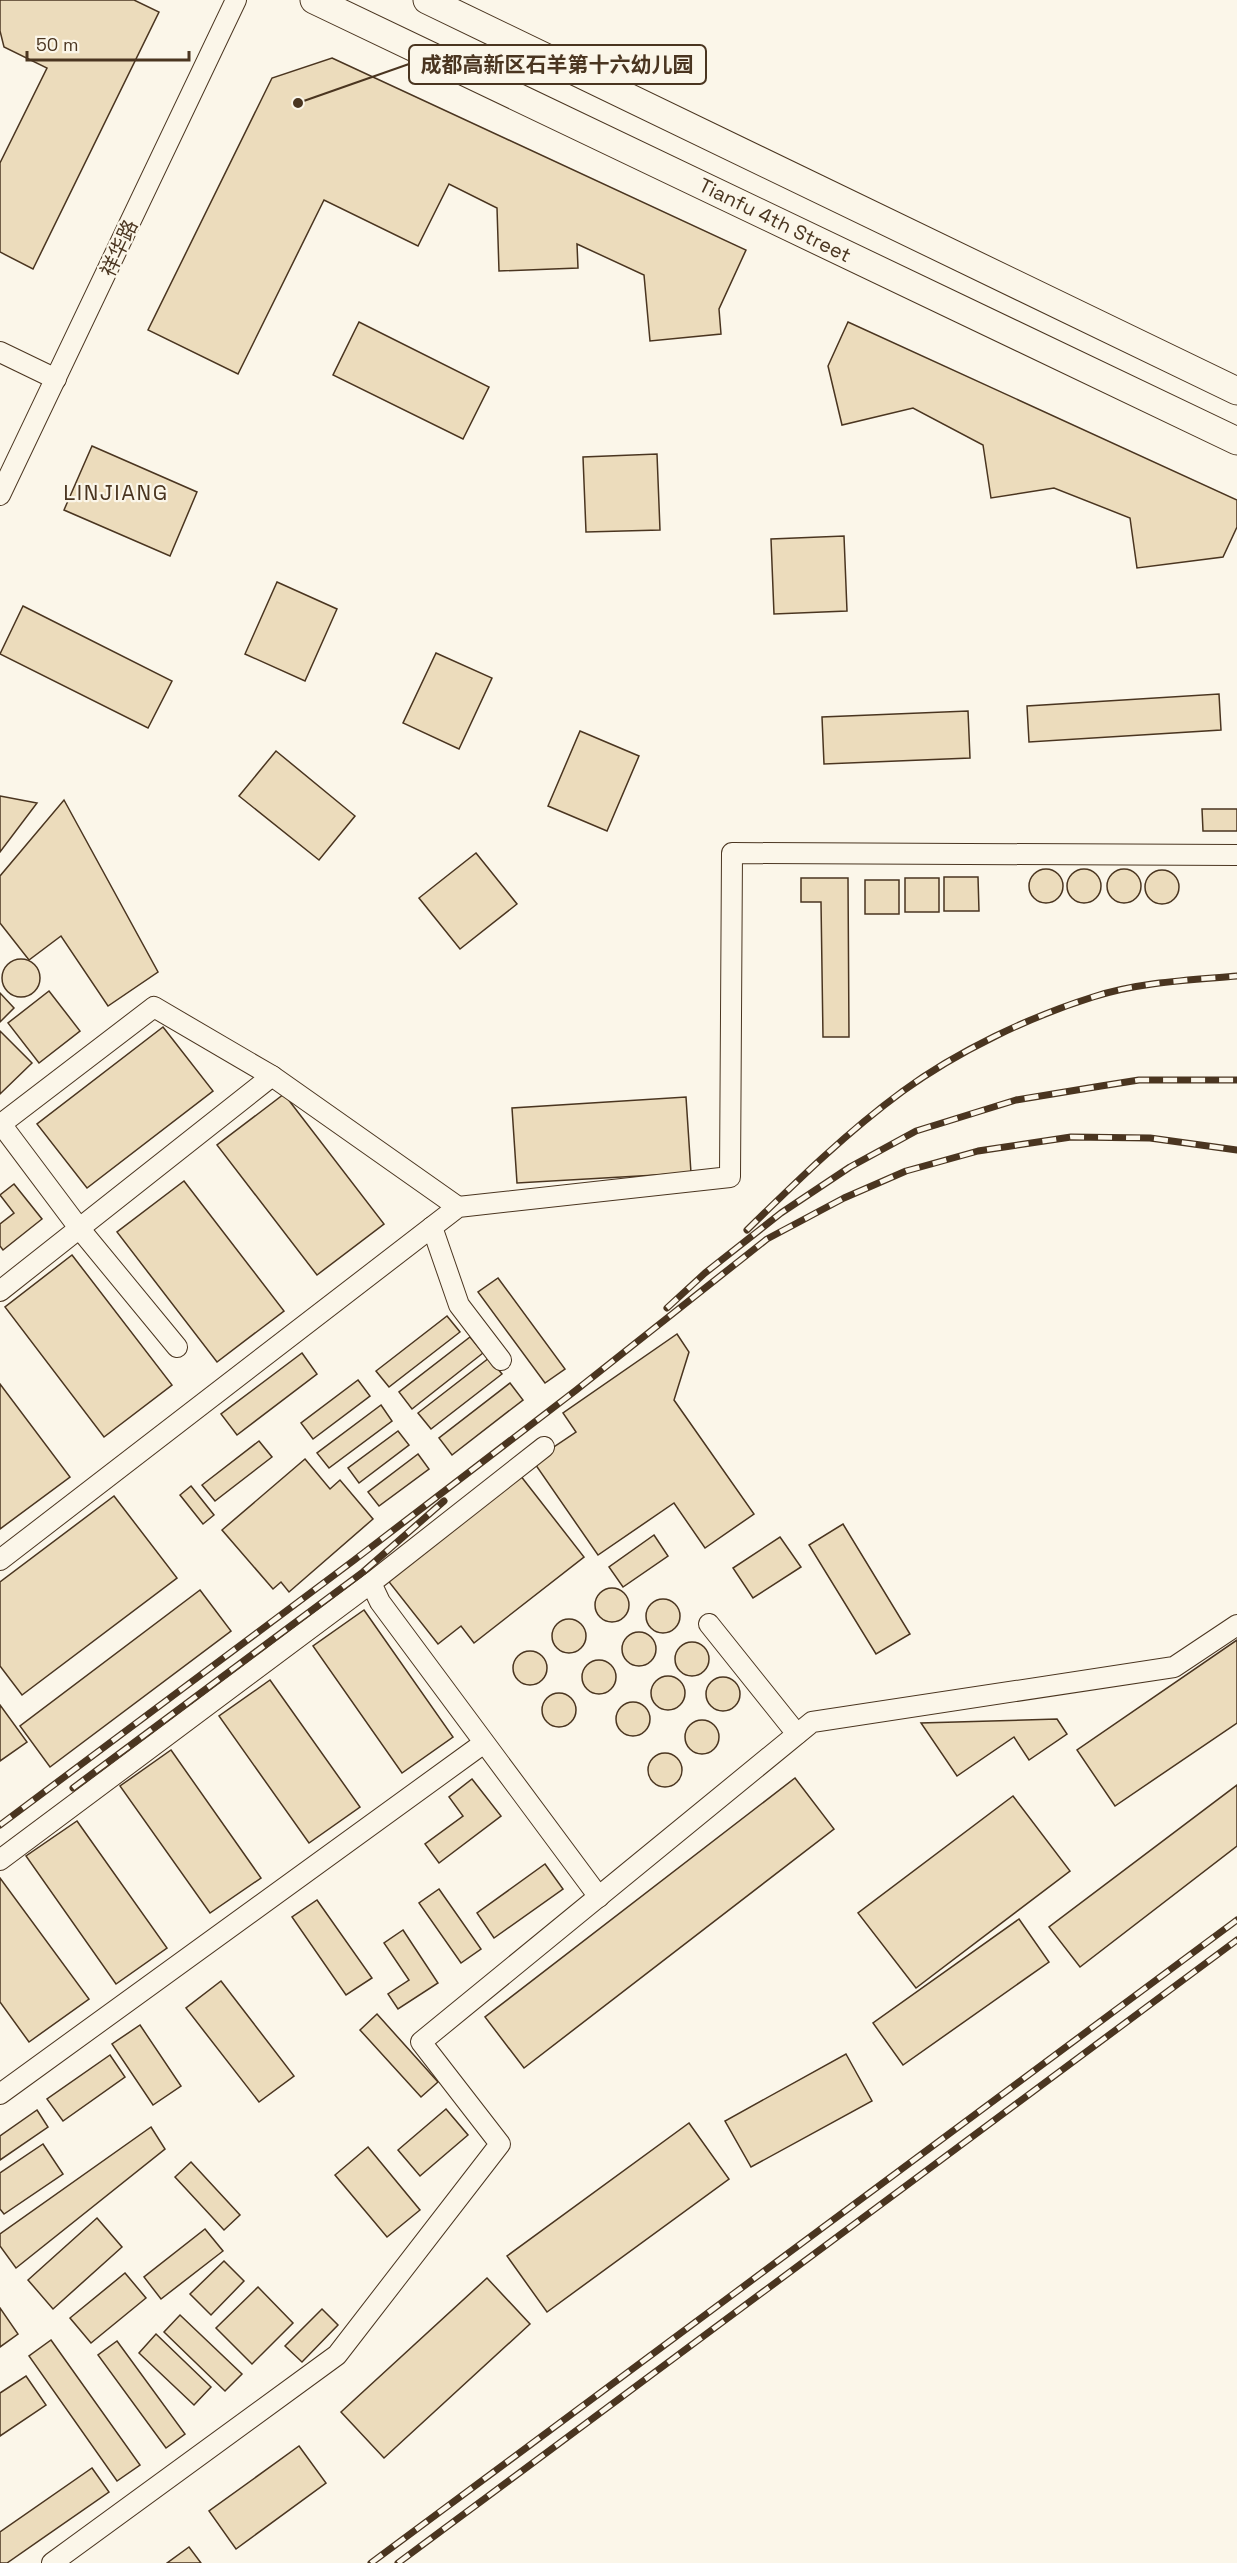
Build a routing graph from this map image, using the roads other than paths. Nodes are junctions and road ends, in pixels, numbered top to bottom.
1 (236, 0) edge
2 (314, 0) edge
3 (427, 0) edge
4 (0, 352) edge
5 (56, 379) junction
6 (1237, 391) edge
7 (1237, 441) edge
8 (0, 495) edge
9 (1237, 855) edge
10 (272, 1076) junction
11 (458, 1207) junction
12 (432, 1227) junction
13 (79, 1228) junction
14 (0, 1291) edge
15 (177, 1347) dead end
16 (501, 1360) dead end
17 (544, 1447) dead end
18 (0, 1560) edge
19 (371, 1583) junction
20 (709, 1624) dead end
21 (1237, 1625) edge
22 (797, 1734) junction
23 (484, 1743) junction
24 (0, 1860) edge
25 (599, 1897) junction
26 (0, 2094) edge
27 (52, 2563) edge

1 - 5 street, 祥华路
2 - 7 main road, Tianfu 4th Street
3 - 6 main road
4 - 5 street
5 - 8 street, 祥华路
9 - 11 street
10 - 11 street
10 - 13 street
10 - 13 street
11 - 12 street
12 - 16 street
12 - 18 street
13 - 14 street
13 - 15 street
17 - 19 street
19 - 23 street
19 - 24 street
20 - 22 street
21 - 22 street
22 - 25 street
23 - 25 street
23 - 26 street
25 - 27 street

